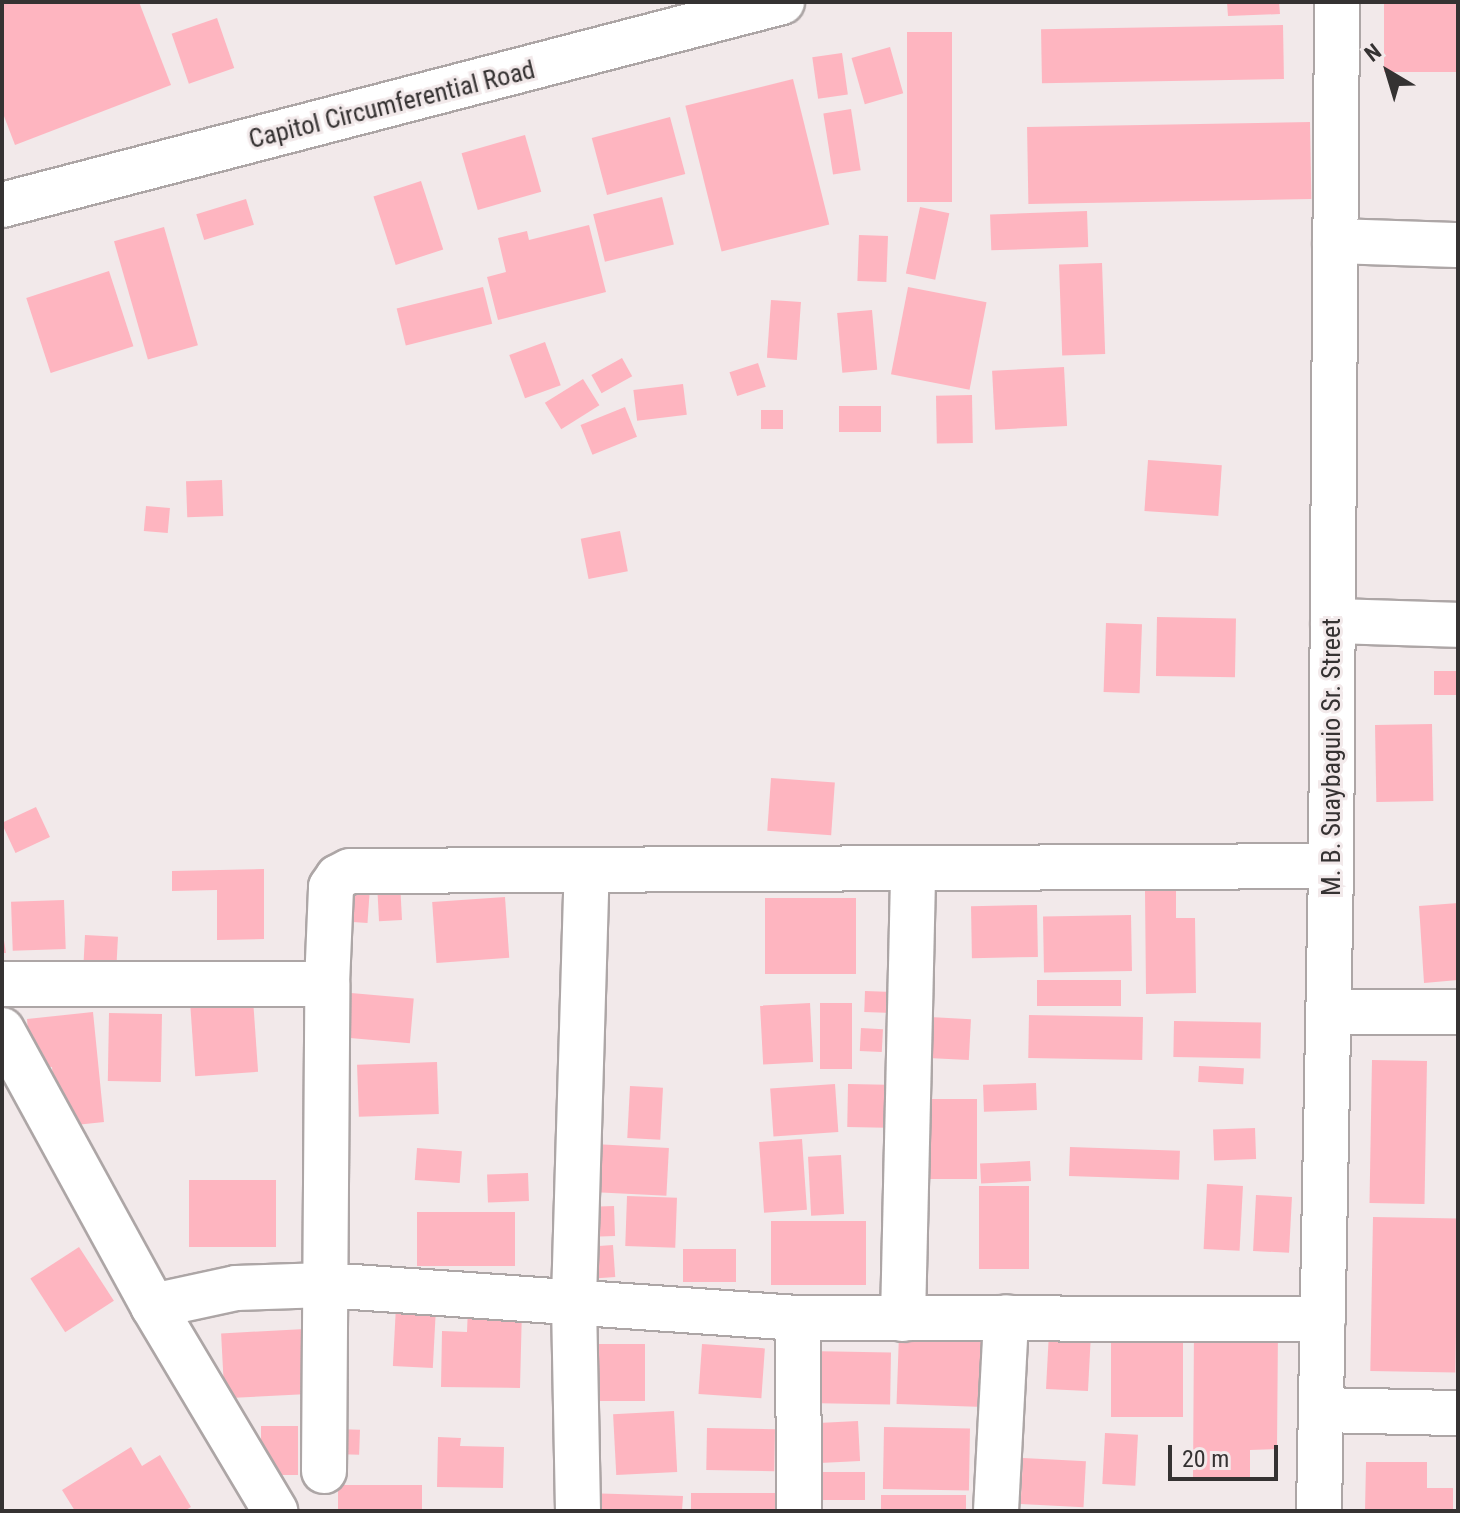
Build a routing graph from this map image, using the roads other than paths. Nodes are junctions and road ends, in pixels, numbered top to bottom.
1 (1337, 2) edge
2 (777, 3) edge
3 (2, 205) edge
4 (1335, 241) junction
5 (1458, 245) edge
6 (1333, 621) junction
7 (1458, 625) edge
8 (1331, 866) junction
9 (587, 870) junction
10 (913, 871) junction
11 (2, 984) edge
12 (327, 984) junction
13 (1329, 1012) junction
14 (1458, 1012) edge
15 (2, 1030) edge
16 (325, 1285) junction
17 (574, 1299) junction
18 (153, 1306) junction
19 (1006, 1317) junction
20 (798, 1318) junction
21 (903, 1319) junction
22 (1323, 1319) junction
23 (1321, 1410) junction
24 (1458, 1413) edge
25 (324, 1471) dead end
26 (275, 1511) edge
27 (578, 1511) edge
28 (799, 1511) edge
29 (996, 1511) edge
30 (1319, 1511) edge

1 - 4 street, M. B. Suaybaguio Sr. Street
2 - 3 street, Capitol Circumferential Road
4 - 5 street
4 - 6 street, M. B. Suaybaguio Sr. Street
6 - 7 street
6 - 8 street, M. B. Suaybaguio Sr. Street
8 - 10 street
8 - 13 street, M. B. Suaybaguio Sr. Street
9 - 10 street
9 - 12 street
9 - 17 street
10 - 21 street
11 - 12 street
12 - 16 street
13 - 14 street
13 - 22 street, M. B. Suaybaguio Sr. Street
15 - 18 street
16 - 17 street
16 - 18 street
16 - 25 street
17 - 20 street
17 - 27 street
18 - 26 street
19 - 21 street
19 - 22 street
19 - 29 street
20 - 21 street
20 - 28 street
22 - 23 street, M. B. Suaybaguio Sr. Street
23 - 24 street
23 - 30 street, M. B. Suaybaguio Sr. Street

